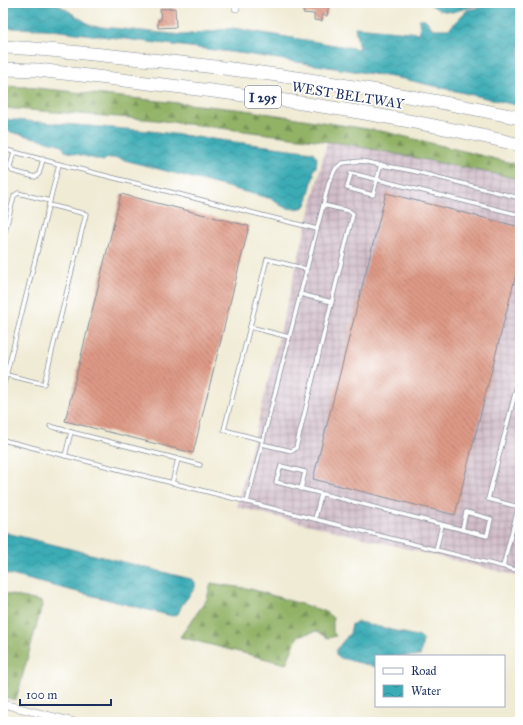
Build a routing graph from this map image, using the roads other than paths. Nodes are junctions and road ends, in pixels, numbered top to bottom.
1 (3, 47) edge
2 (3, 69) edge
3 (520, 118) edge
4 (520, 145) edge
5 (3, 149) edge
6 (14, 152) junction
7 (42, 160) junction
8 (59, 164) junction
9 (381, 164) junction
10 (377, 179) junction
11 (520, 198) edge
12 (50, 203) junction
13 (323, 205) junction
14 (520, 215) edge
15 (317, 229) junction
16 (3, 240) edge
17 (306, 270) junction
18 (300, 294) junction
19 (332, 302) junction
20 (250, 327) junction
21 (289, 337) junction
22 (5, 374) edge
23 (520, 374) edge
24 (3, 388) edge
25 (50, 426) dead end
26 (71, 432) junction
27 (3, 440) edge
28 (263, 442) junction
29 (65, 456) junction
30 (178, 460) junction
31 (200, 465) dead end
32 (172, 483) junction
33 (301, 489) junction
34 (321, 494) junction
35 (520, 501) edge
36 (247, 502) junction
37 (519, 506) junction
38 (315, 519) junction
39 (442, 525) junction
40 (462, 530) junction
41 (436, 550) junction
42 (503, 566) junction
43 (520, 571) edge
44 (3, 704) edge
45 (74, 722) edge

1 - 3 highway, WEST BELTWAY / I 295
2 - 4 highway, WEST BELTWAY / I 295
5 - 6 lane
6 - 7 lane
6 - 7 lane
7 - 8 lane
8 - 12 lane
8 - 15 lane
9 - 10 lane
9 - 11 lane
9 - 13 lane
10 - 10 lane
10 - 14 lane
12 - 16 lane
12 - 22 lane
12 - 22 lane
13 - 15 lane
13 - 19 lane
15 - 17 lane
17 - 18 lane
17 - 20 lane
18 - 19 lane
18 - 21 lane
19 - 28 lane
20 - 21 lane
20 - 28 lane
21 - 28 lane
22 - 24 lane
23 - 37 lane
25 - 26 lane
26 - 29 lane
26 - 30 lane
27 - 29 lane
28 - 36 lane
29 - 32 lane
30 - 31 lane
30 - 32 lane
32 - 36 lane
33 - 33 lane
33 - 34 lane
34 - 38 lane
34 - 39 lane
35 - 37 lane
36 - 38 lane
37 - 42 lane
38 - 41 lane
39 - 40 lane
39 - 41 lane
40 - 40 lane
41 - 42 lane
42 - 43 lane
44 - 45 street

